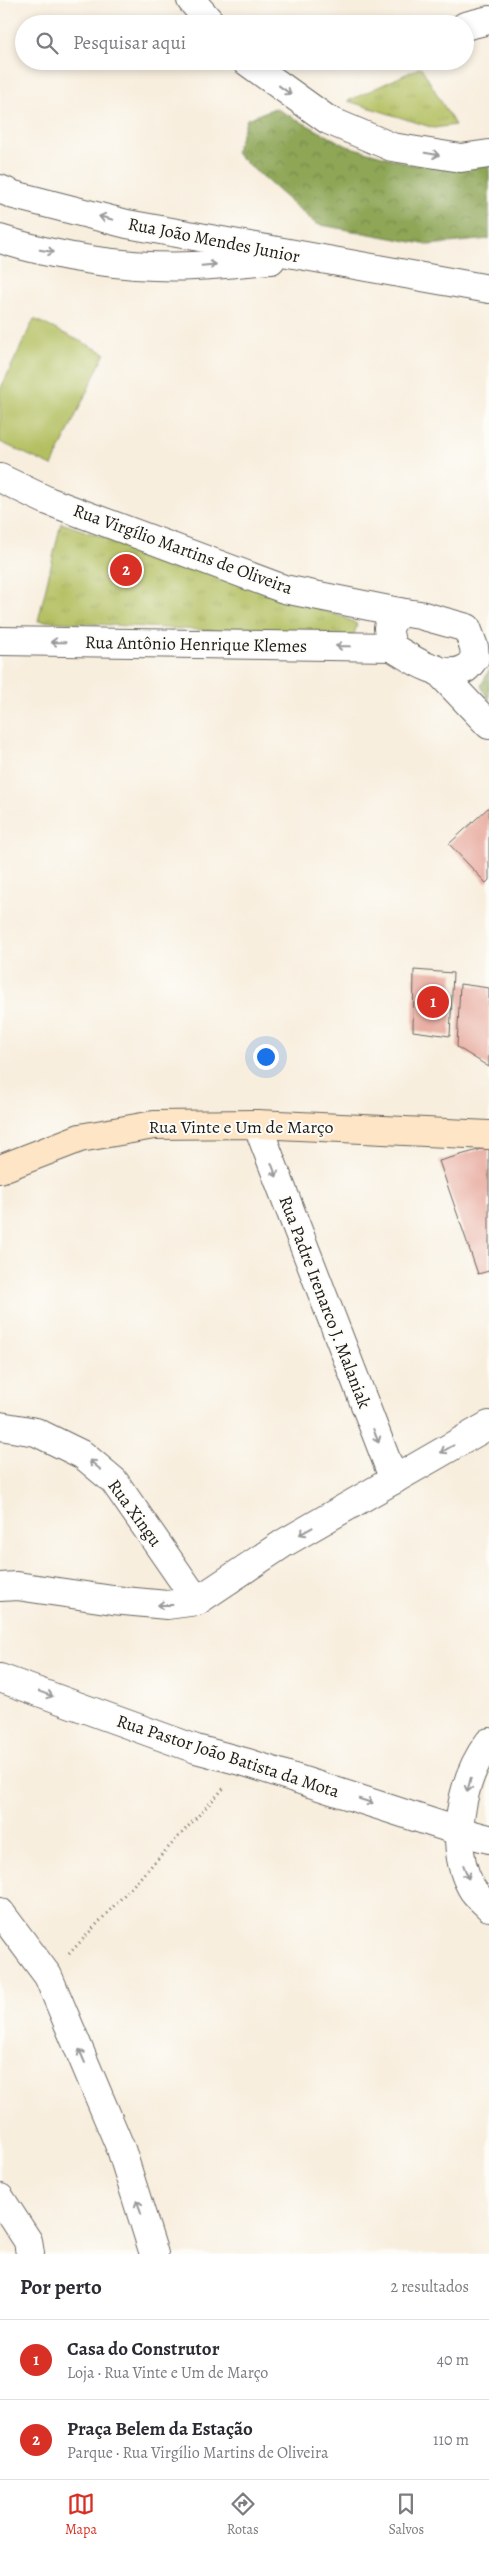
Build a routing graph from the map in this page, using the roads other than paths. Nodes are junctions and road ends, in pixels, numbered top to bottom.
1 (191, 0) edge
2 (204, 15) edge
3 (489, 20) edge
4 (474, 24) edge
5 (259, 70) edge
6 (489, 154) edge
7 (0, 189) edge
8 (0, 240) edge
9 (308, 257) junction
10 (489, 289) edge
11 (0, 478) edge
12 (399, 612) junction
13 (478, 631) edge
14 (0, 641) edge
15 (392, 647) junction
16 (436, 669) junction
17 (489, 725) edge
18 (257, 1124) junction
19 (489, 1135) edge
20 (0, 1169) edge
21 (489, 1425) edge
22 (0, 1426) edge
23 (394, 1480) junction
24 (0, 1587) edge
25 (197, 1602) junction
26 (0, 1678) edge
27 (489, 1742) edge
28 (458, 1831) junction
29 (489, 1839) edge
30 (489, 1908) edge
31 (0, 1912) edge
32 (0, 2198) edge
33 (30, 2254) edge
34 (154, 2254) edge

1 - 2 street
3 - 4 street
5 -> 6 street
9 -> 7 street, Rua João Mendes Junior
8 -> 9 street, Rua João Mendes Junior
9 - 10 street
11 - 12 street, Rua Virgílio Martins de Oliveira
12 - 13 street, Rua Virgílio Martins de Oliveira
12 - 15 street
13 - 16 street
15 -> 14 street, Rua Antônio Henrique Klemes
15 - 16 street
16 - 17 street
18 - 19 main road, Rua Vinte e Um de Março
18 - 20 main road, Rua Vinte e Um de Março
18 -> 23 street, Rua Padre Irenarco J. Malaniak
21 -> 23 street
25 -> 22 street, Rua Xingu
23 -> 25 street
25 -> 24 street
26 -> 28 street, Rua Pastor João Batista da Mota
27 -> 28 street
28 - 29 street, Rua Pastor João Batista da Mota
28 -> 30 street
34 -> 31 street
32 - 33 street

